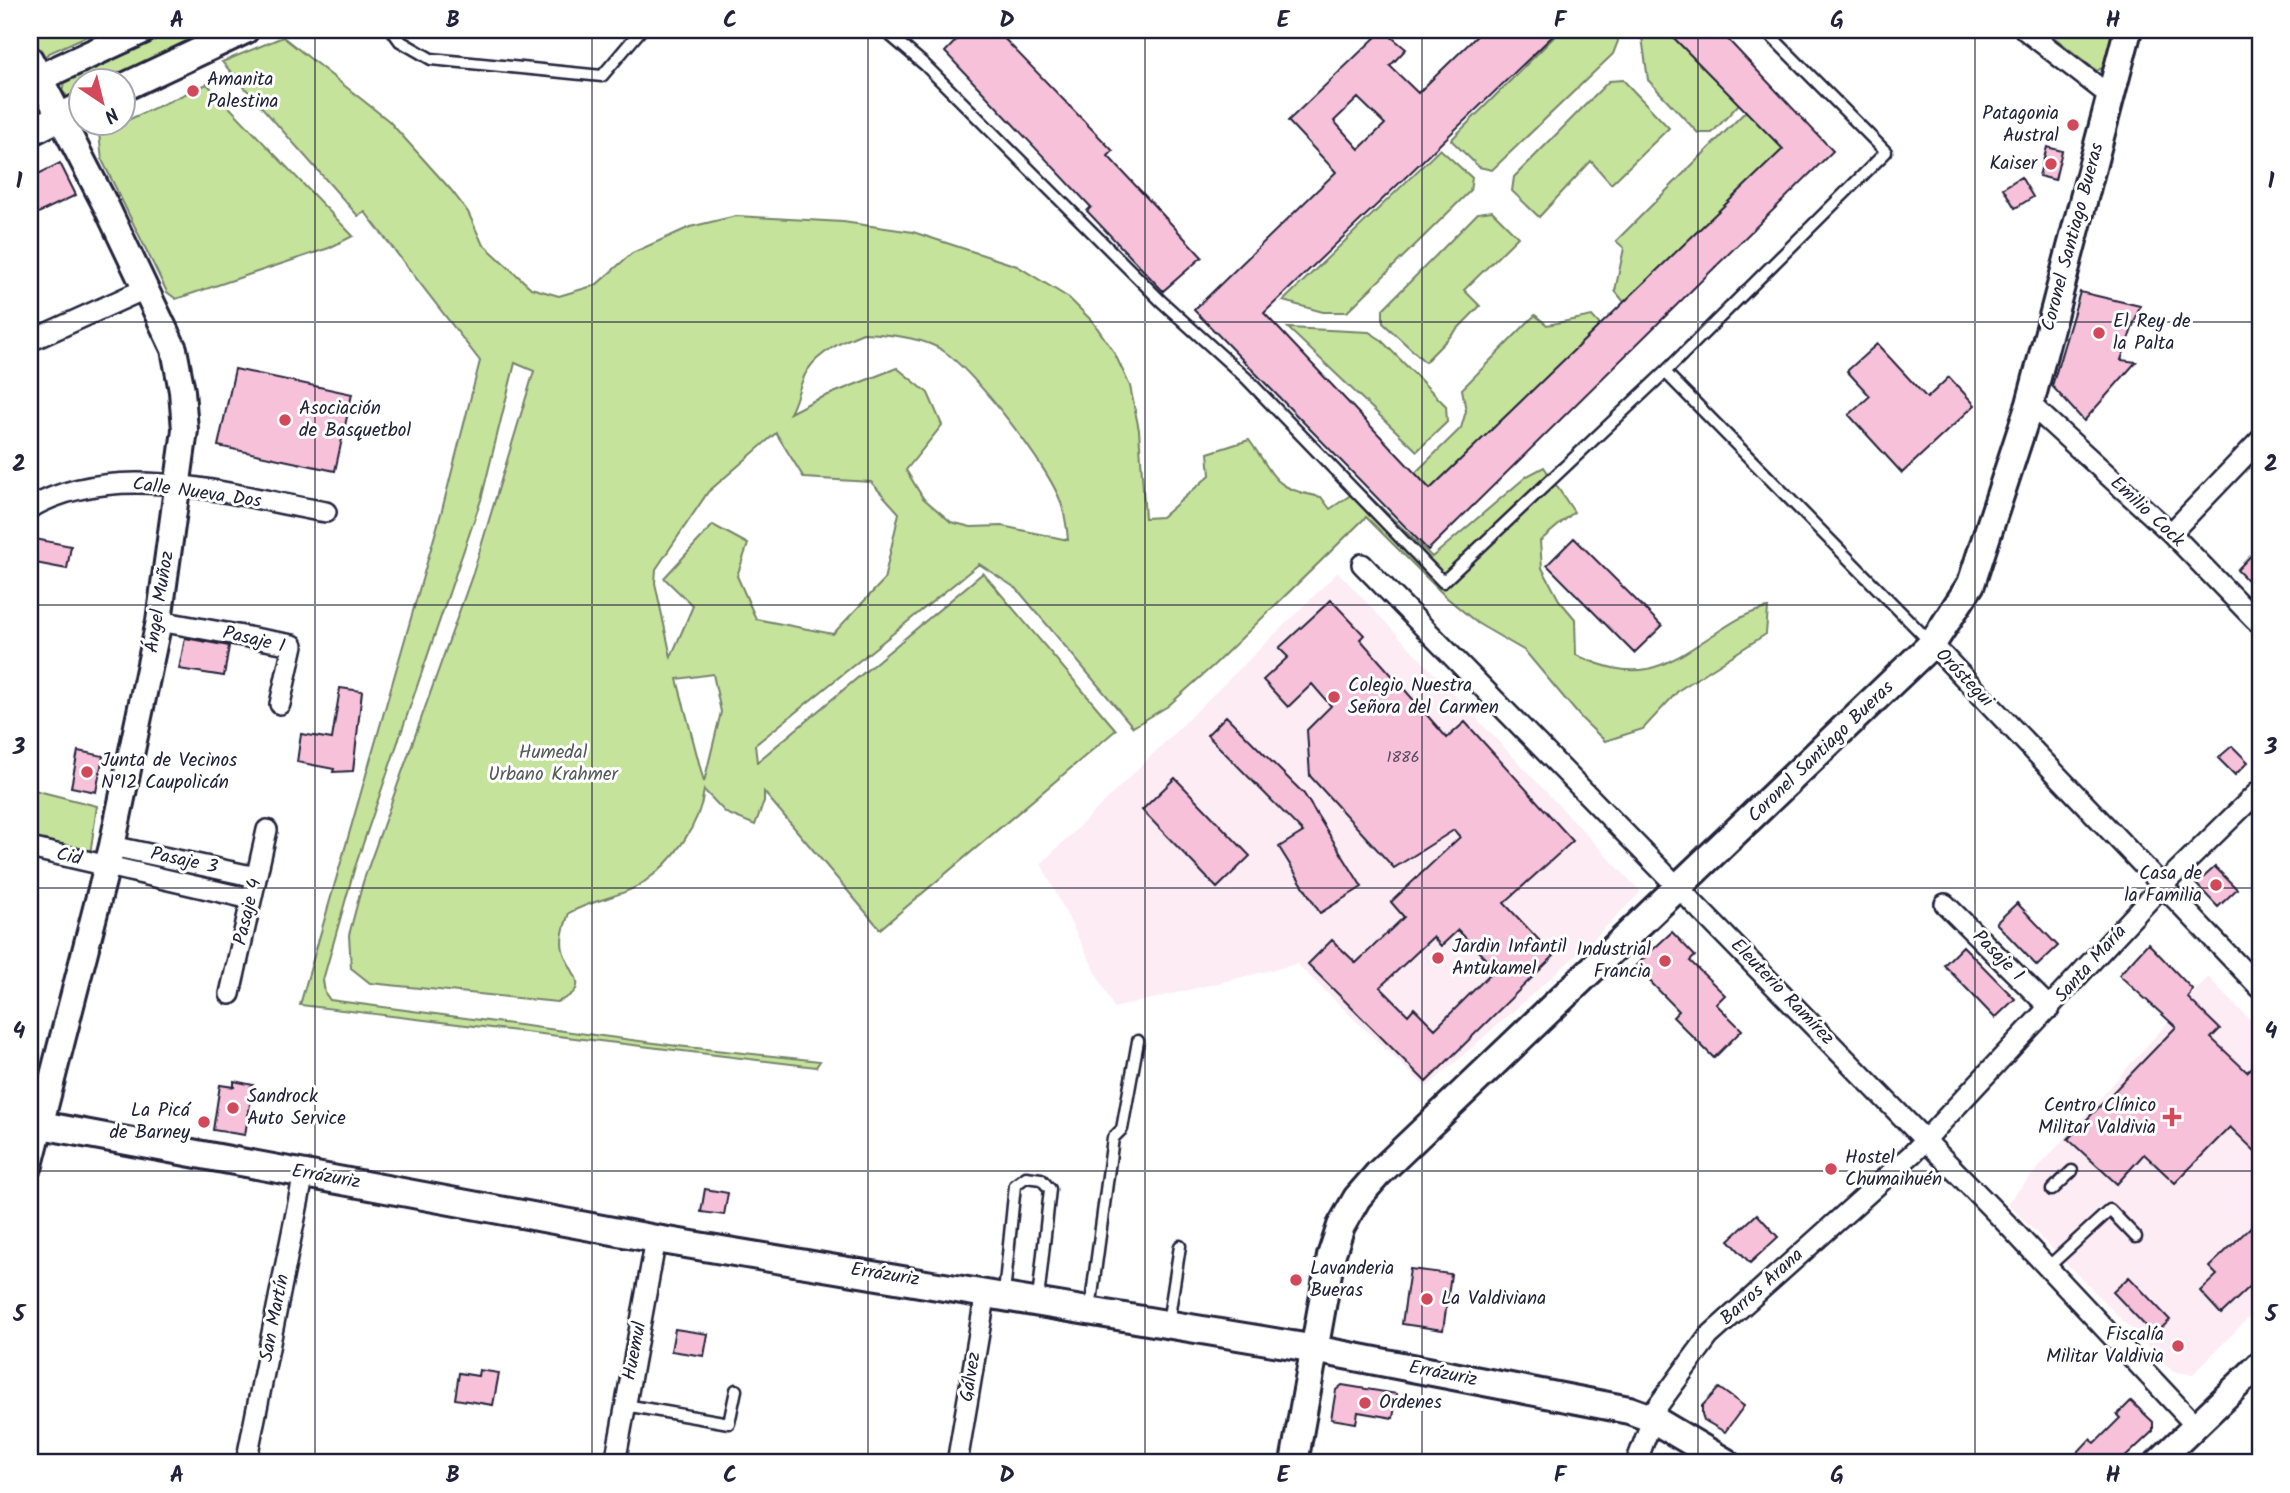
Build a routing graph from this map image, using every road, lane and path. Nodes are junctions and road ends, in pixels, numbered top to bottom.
1 (144, 30) edge
2 (245, 30) edge
3 (392, 30) edge
4 (641, 30) edge
5 (884, 30) edge
6 (1765, 30) edge
7 (2025, 30) edge
8 (2128, 30) edge
9 (33, 73) edge
10 (136, 81) edge
11 (2110, 96) junction
12 (66, 109) edge
13 (66, 115) edge
14 (30, 132) edge
15 (80, 136) edge
16 (147, 288) junction
17 (30, 341) edge
18 (1665, 372) junction
19 (2030, 404) junction
20 (2260, 440) edge
21 (177, 486) junction
22 (30, 508) edge
23 (326, 512) dead end
24 (2171, 533) junction
25 (1362, 564) dead end
26 (159, 621) junction
27 (2260, 625) edge
28 (1932, 644) junction
29 (279, 704) dead end
30 (2260, 790) edge
31 (267, 830) dead end
32 (30, 848) edge
33 (110, 856) junction
34 (256, 877) junction
35 (2162, 886) junction
36 (1679, 889) junction
37 (251, 899) junction
38 (1945, 904) dead end
39 (2260, 988) edge
40 (230, 994) dead end
41 (2050, 1008) junction
42 (1138, 1041) dead end
43 (34, 1124) edge
44 (1926, 1140) junction
45 (30, 1166) edge
46 (2072, 1171) dead end
47 (304, 1173) junction
48 (2052, 1190) dead end
49 (2136, 1237) dead end
50 (656, 1239) junction
51 (1180, 1246) dead end
52 (2048, 1267) junction
53 (995, 1293) junction
54 (1037, 1301) junction
55 (1090, 1310) junction
56 (1168, 1323) junction
57 (1316, 1349) junction
58 (2260, 1364) edge
59 (736, 1390) dead end
60 (625, 1405) junction
61 (1651, 1418) junction
62 (2196, 1426) junction
63 (246, 1463) edge
64 (615, 1463) edge
65 (957, 1463) edge
66 (1294, 1463) edge
67 (1636, 1463) edge
68 (1727, 1463) edge
69 (2157, 1463) edge

1 - 9 main road
2 - 10 main road
3 - 4 lane
5 - 18 lane
6 - 18 lane
7 - 11 street
8 - 11 main road, Coronel Santiago Bueras
9 - 12 street, Ángel Muñoz
11 - 19 main road, Coronel Santiago Bueras
13 - 14 main road
15 - 16 street, Ángel Muñoz
16 - 17 street
16 - 21 street, Ángel Muñoz
18 - 28 lane, Oróstegui
19 - 24 street, Emilio Cock
19 - 28 main road, Coronel Santiago Bueras
20 - 24 street
21 - 22 street, Calle Nueva Dos
21 - 23 street, Calle Nueva Dos
21 - 26 street, Ángel Muñoz
24 - 27 street, Emilio Cock
25 - 36 street, Eleuterio Ramírez
26 - 29 street, Pasaje 1
26 - 33 street, Ángel Muñoz
28 - 35 street, Oróstegui
28 - 36 main road, Coronel Santiago Bueras
30 - 35 street, Santa María
31 - 34 street, Pasaje 4
32 - 33 street, Cid
33 - 34 street, Pasaje 3
33 - 37 street, Pasaje 3
33 - 43 street, Ángel Muñoz
34 - 37 street, Pasaje 4
35 - 39 street, Oróstegui
35 - 41 street, Santa María
36 - 44 street, Eleuterio Ramírez
36 - 57 main road, Coronel Santiago Bueras
37 - 40 street, Pasaje 4
38 - 41 street, Pasaje 1
41 - 44 street, Santa María
42 - 55 lane
43 - 45 street, Ángel Muñoz
43 - 47 main road, Errázuriz
44 - 52 street, Eleuterio Ramírez
44 - 61 street, Barros Arana
46 - 48 lane
47 - 50 main road, Errázuriz
47 - 63 street, San Martín
49 - 52 lane
50 - 53 main road, Errázuriz
50 - 60 street, Huemul
51 - 56 lane
52 - 62 street, Eleuterio Ramírez
53 - 54 main road, Errázuriz
53 - 54 lane
53 - 65 street, Gálvez
54 - 55 main road, Errázuriz
55 - 56 main road, Errázuriz
56 - 57 main road, Errázuriz
57 - 61 main road, Errázuriz
57 - 66 main road, Coronel Santiago Bueras
58 - 62 street
59 - 60 lane
60 - 64 street, Huemul
61 - 67 street, Barros Arana
61 - 68 main road, Errázuriz
62 - 69 street

